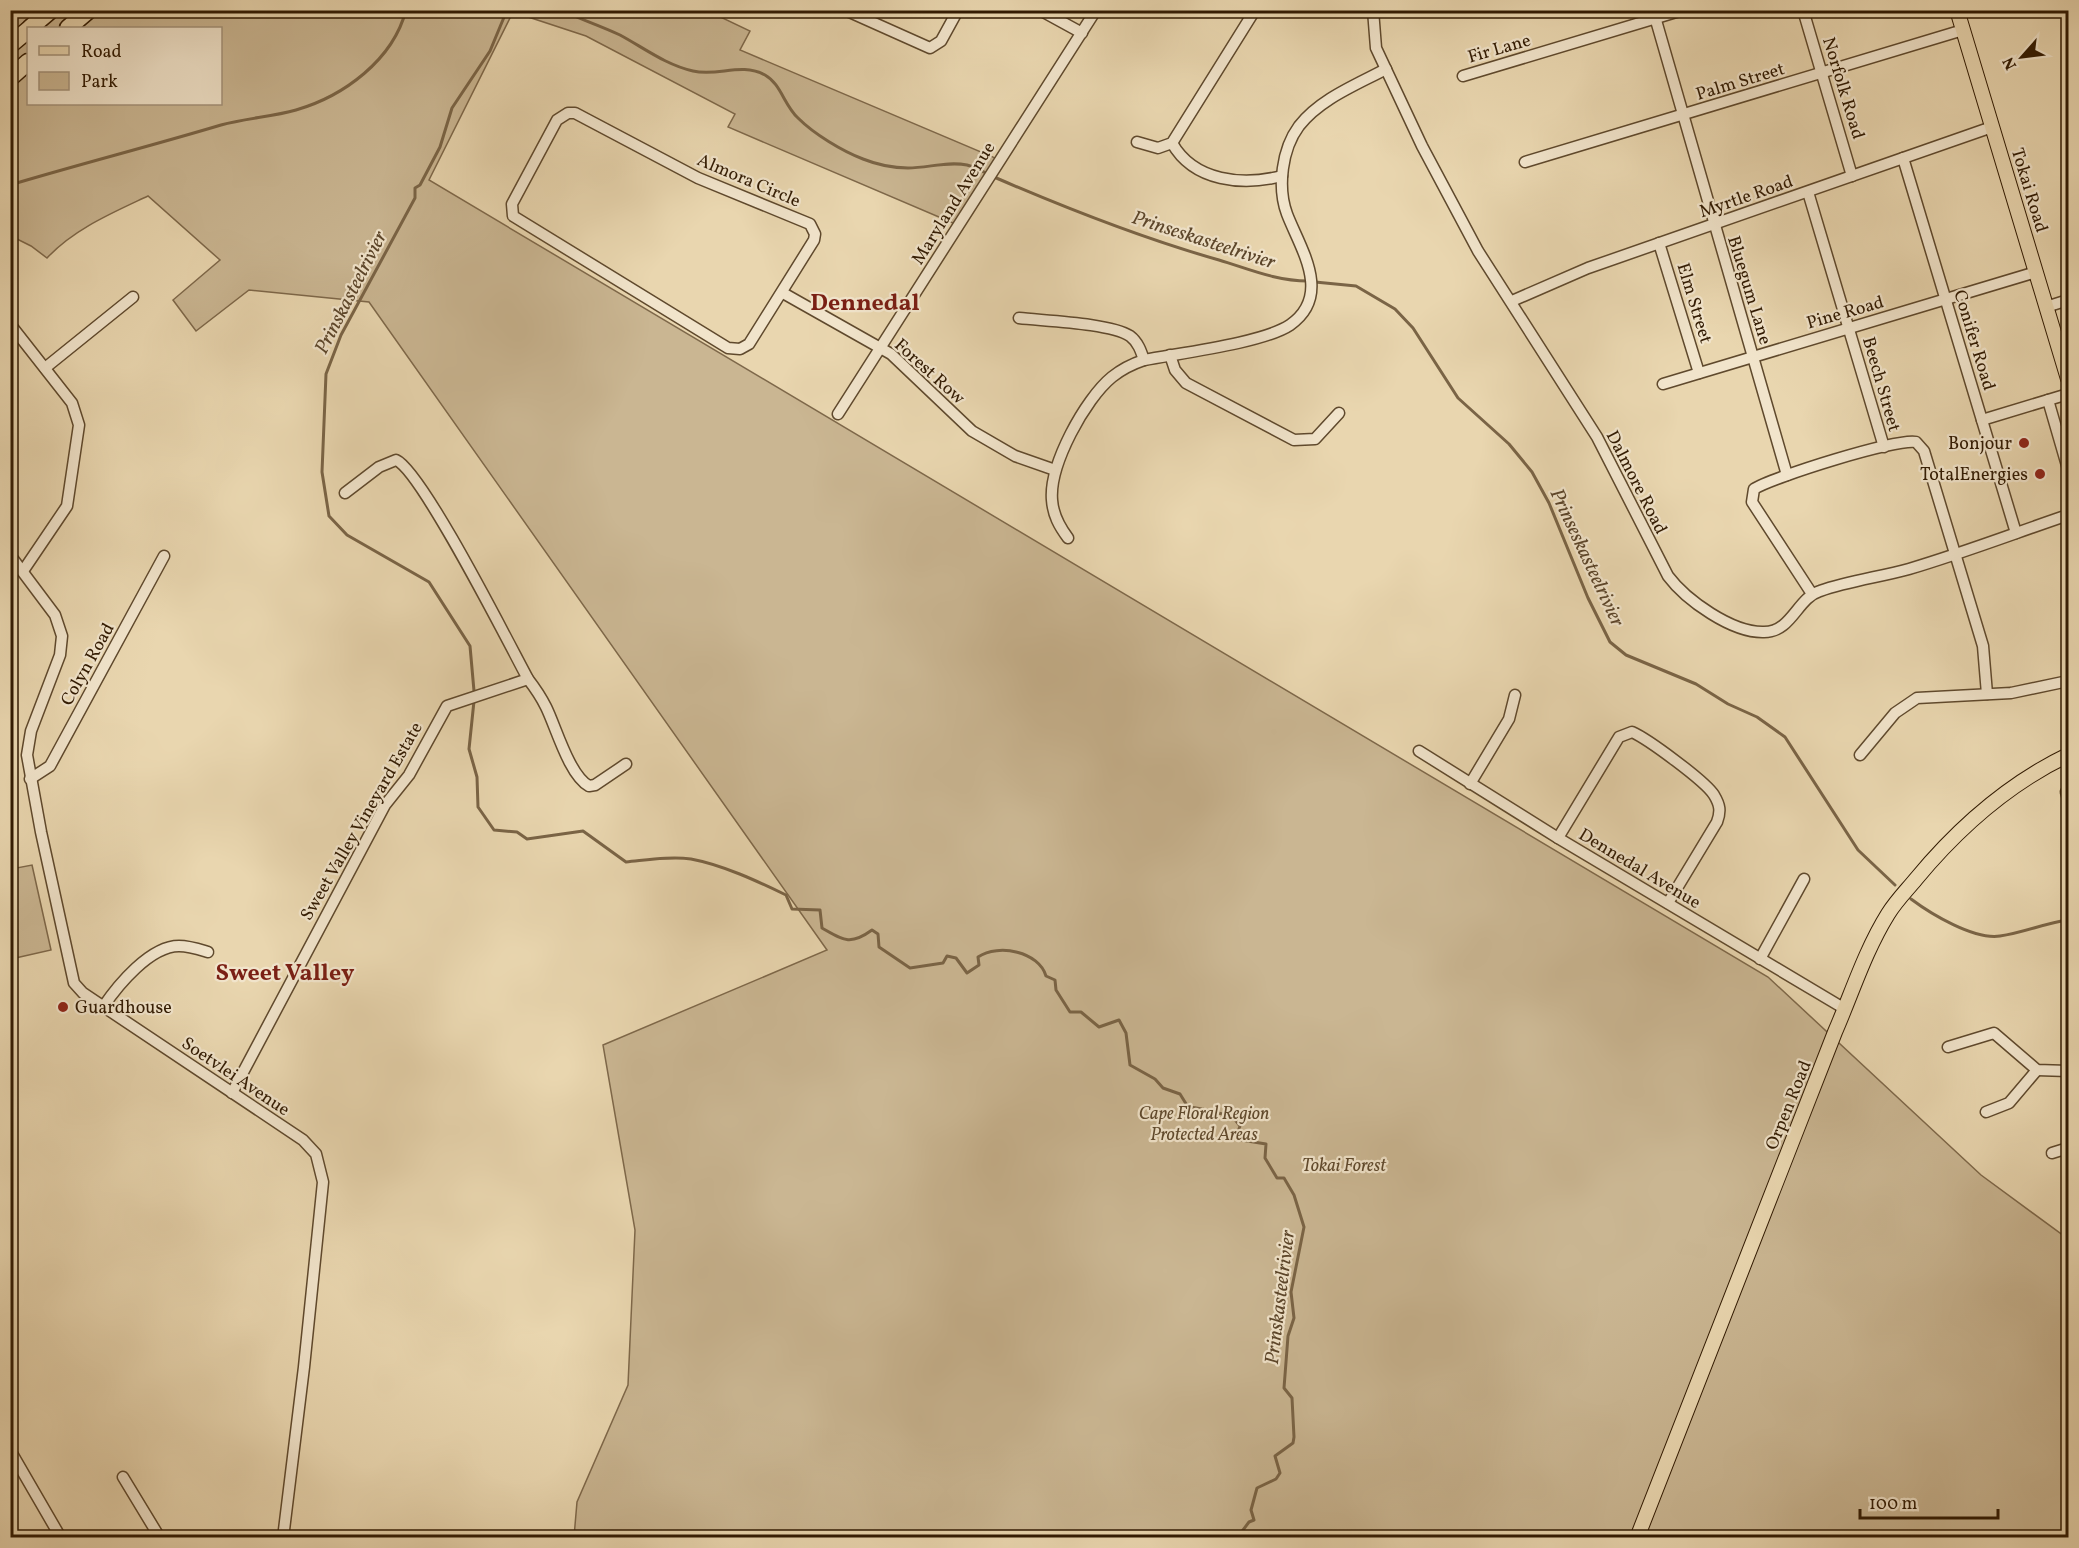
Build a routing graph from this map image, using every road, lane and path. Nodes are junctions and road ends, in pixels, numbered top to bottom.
1 (51, 10) edge
2 (89, 10) edge
3 (845, 10) edge
4 (958, 10) edge
5 (1040, 10) edge
6 (1096, 10) edge
7 (1255, 10) edge
8 (1373, 10) edge
9 (1683, 10) edge
10 (1803, 10) edge
11 (1957, 10) edge
12 (1655, 15) edge
13 (31, 27) edge
14 (69, 27) edge
15 (1963, 30) junction
16 (27, 31) edge
17 (1082, 33) junction
18 (10, 45) edge
19 (27, 63) edge
20 (1386, 69) junction
21 (1822, 73) junction
22 (1463, 76) dead end
23 (10, 78) edge
24 (1684, 115) junction
25 (1992, 127) junction
26 (1137, 142) dead end
27 (1172, 143) junction
28 (1903, 158) junction
29 (1525, 162) dead end
30 (1282, 176) junction
31 (1852, 176) junction
32 (1808, 192) junction
33 (1714, 224) junction
34 (1659, 243) junction
35 (2036, 272) junction
36 (783, 293) junction
37 (133, 297) dead end
38 (1945, 299) junction
39 (2068, 300) edge
40 (1512, 301) junction
41 (2046, 307) junction
42 (1019, 318) dead end
43 (10, 324) edge
44 (1849, 328) junction
45 (881, 348) junction
46 (1170, 355) junction
47 (1753, 356) junction
48 (1144, 360) junction
49 (45, 368) junction
50 (1699, 373) junction
51 (2068, 379) edge
52 (1663, 384) dead end
53 (2068, 394) edge
54 (2048, 400) junction
55 (1338, 413) dead end
56 (838, 414) dead end
57 (1982, 420) junction
58 (1884, 447) junction
59 (2068, 469) edge
60 (1055, 470) junction
61 (1787, 475) junction
62 (345, 493) dead end
63 (2068, 515) edge
64 (2016, 532) junction
65 (1068, 538) dead end
66 (10, 555) edge
67 (1955, 555) junction
68 (164, 556) dead end
69 (23, 571) junction
70 (1812, 594) junction
71 (528, 679) junction
72 (2068, 681) edge
73 (1987, 694) junction
74 (1515, 695) dead end
75 (1419, 751) dead end
76 (1860, 755) dead end
77 (2068, 755) edge
78 (626, 764) dead end
79 (30, 779) junction
80 (1470, 784) junction
81 (1558, 838) junction
82 (1804, 879) dead end
83 (1668, 903) junction
84 (207, 952) dead end
85 (1760, 959) junction
86 (103, 1007) junction
87 (1845, 1009) junction
88 (1948, 1047) dead end
89 (2037, 1070) junction
90 (2068, 1071) edge
91 (232, 1092) junction
92 (1986, 1112) dead end
93 (2068, 1148) edge
94 (2052, 1153) dead end
95 (10, 1450) edge
96 (123, 1477) dead end
97 (62, 1538) edge
98 (160, 1538) edge
99 (283, 1538) edge
100 (1637, 1538) edge

1 - 13 highway
2 - 14 highway
3 - 4 street
5 - 17 street
6 - 17 street, Maryland Avenue
7 - 27 street
8 - 20 street, Dalmore Road
9 - 12 street, Fir Lane
10 - 21 street, Norfolk Road
11 - 15 main road, Tokai Road
12 - 22 street, Fir Lane
12 - 24 street, Bluegum Lane
15 - 21 street, Palm Street
15 - 25 main road, Tokai Road
16 - 18 highway
17 - 45 street, Maryland Avenue
19 - 23 highway
20 - 30 street
20 - 40 street, Dalmore Road
21 - 24 street, Palm Street
21 - 31 street, Norfolk Road
24 - 29 street, Palm Street
24 - 33 street, Bluegum Lane
25 - 28 street, Myrtle Road
25 - 35 main road, Tokai Road
26 - 27 street
27 - 30 street
28 - 31 street, Myrtle Road
28 - 38 street, Conifer Road
30 - 46 street
31 - 32 street, Myrtle Road
32 - 33 street, Myrtle Road
32 - 44 street, Beech Street
33 - 34 street, Myrtle Road
33 - 47 street, Bluegum Lane
34 - 40 street, Myrtle Road
34 - 50 street, Elm Street
35 - 38 street, Pine Road
35 - 41 main road, Tokai Road
36 - 36 street, Almora Circle
36 - 45 street, Forest Row
37 - 49 street
38 - 44 street, Pine Road
38 - 57 street, Conifer Road
39 - 41 street
40 - 70 street, Dalmore Road
41 - 51 main road, Tokai Road
42 - 48 street
43 - 49 street
44 - 47 street, Pine Road
44 - 58 street, Beech Street
45 - 56 street, Maryland Avenue
45 - 60 street, Forest Row
46 - 48 street
46 - 55 street
47 - 50 street, Pine Road
47 - 61 street, Bluegum Lane
48 - 60 street
49 - 69 street
50 - 52 street, Pine Road
53 - 54 street
54 - 57 street
54 - 59 street
57 - 64 street, Conifer Road
58 - 61 street
58 - 67 street
60 - 65 street
61 - 70 street
62 - 71 street
63 - 64 street
64 - 67 street
66 - 69 street, Soetvlei Avenue
67 - 70 street
67 - 73 street
68 - 79 street, Colyn Road
69 - 79 street, Soetvlei Avenue
71 - 78 street
71 - 91 street, Sweet Valley Vineyard Estate
72 - 73 street
73 - 76 street
74 - 80 street
75 - 80 street, Dennedal Avenue
77 - 87 main road, Orpen Road
79 - 86 street, Soetvlei Avenue
80 - 81 street, Dennedal Avenue
81 - 83 street, Dennedal Avenue
81 - 83 street
82 - 85 street
83 - 85 street, Dennedal Avenue
84 - 86 street
85 - 87 street, Dennedal Avenue
86 - 91 street, Soetvlei Avenue
87 - 100 main road, Orpen Road
88 - 89 street
89 - 90 street
89 - 92 street
91 - 99 street, Soetvlei Avenue
93 - 94 street
95 - 97 street
96 - 98 street

